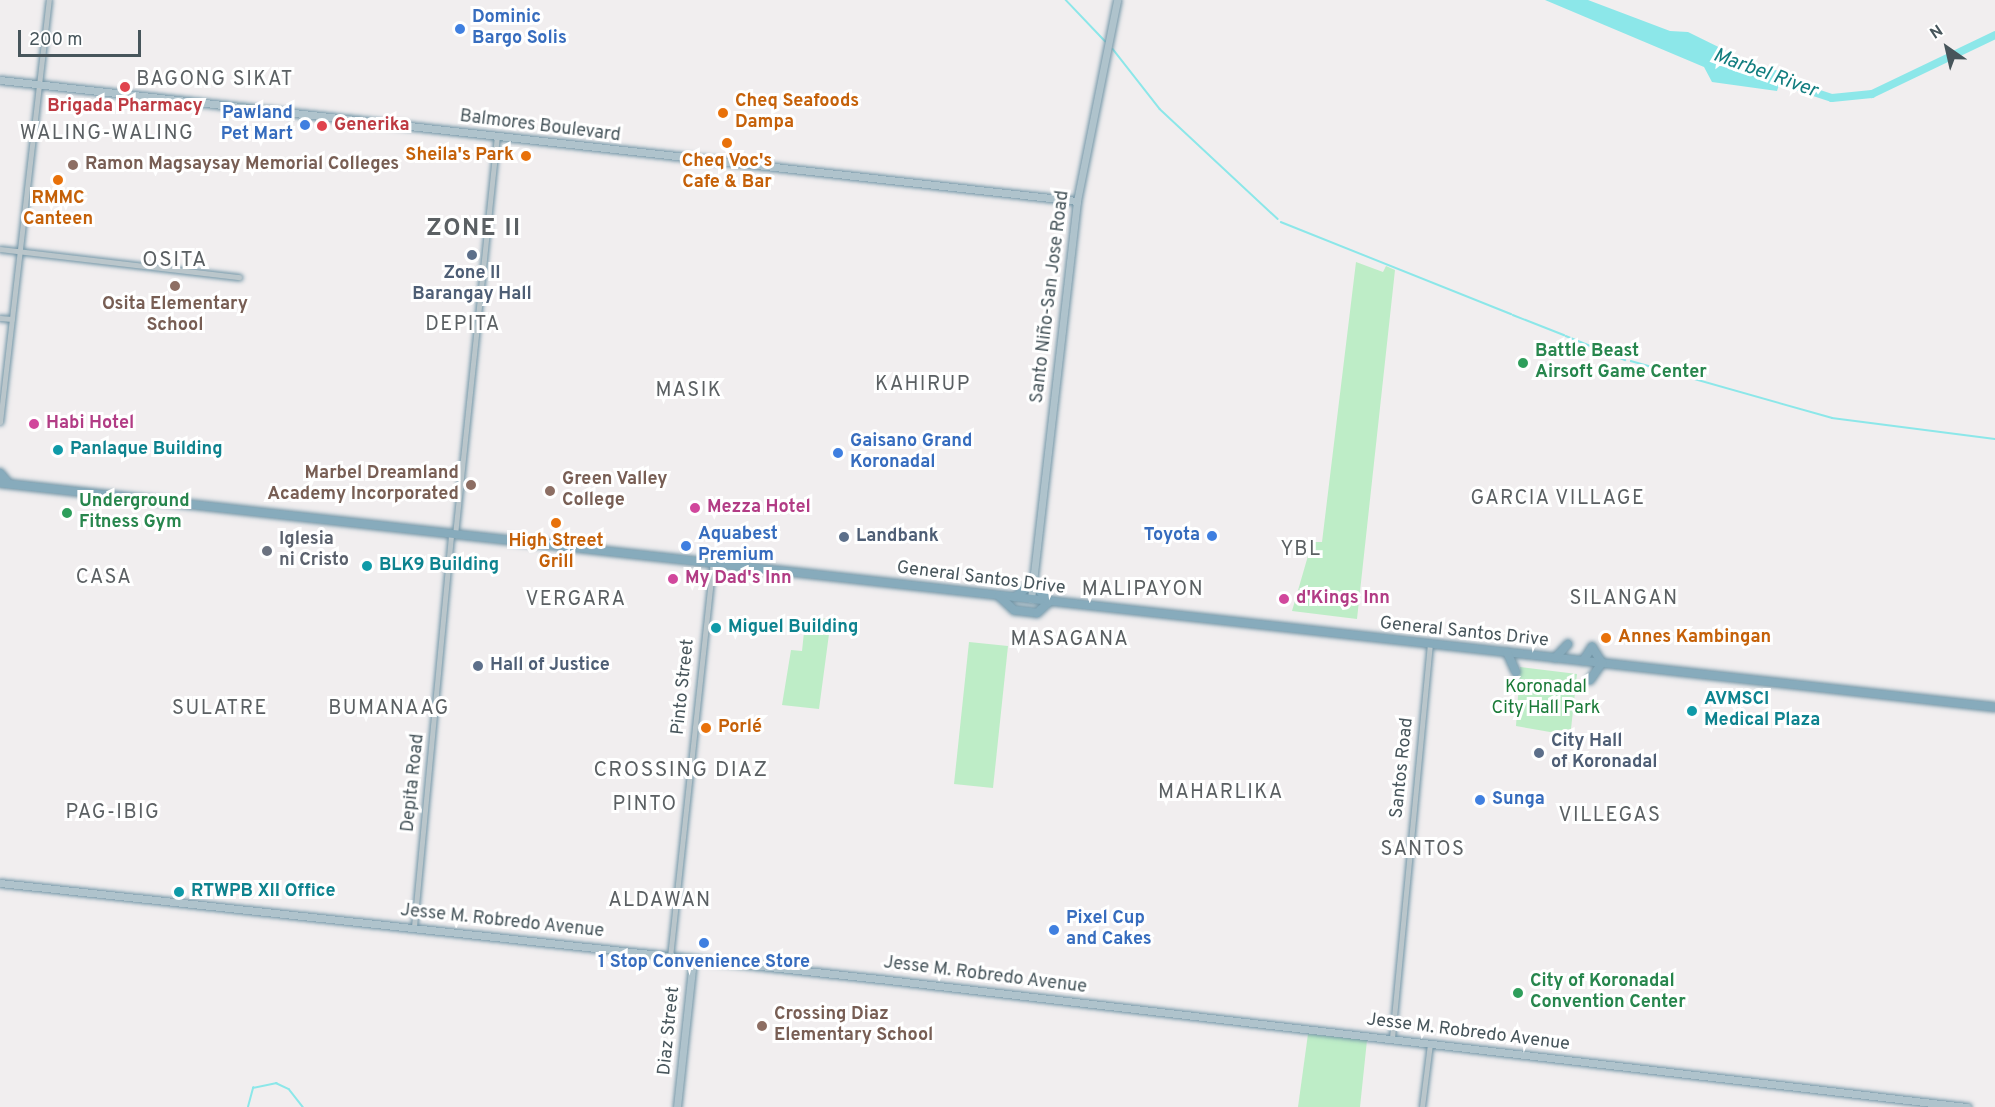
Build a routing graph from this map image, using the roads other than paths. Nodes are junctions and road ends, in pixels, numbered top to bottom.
1 (49, 0) edge
2 (1117, 0) edge
3 (0, 80) edge
4 (39, 85) junction
5 (497, 137) junction
6 (1077, 201) junction
7 (0, 249) edge
8 (20, 250) junction
9 (239, 277) dead end
10 (0, 318) edge
11 (12, 319) junction
12 (1, 399) edge
13 (0, 422) edge
14 (0, 473) edge
15 (0, 483) edge
16 (9, 484) junction
17 (0, 492) edge
18 (453, 535) junction
19 (713, 564) junction
20 (1033, 583) junction
21 (999, 596) junction
22 (1015, 597) junction
23 (1031, 599) junction
24 (1049, 602) junction
25 (1430, 644) junction
26 (1568, 644) dead end
27 (1507, 652) junction
28 (1555, 658) junction
29 (1583, 661) junction
30 (1602, 663) junction
31 (1516, 672) dead end
32 (1590, 680) dead end
33 (1995, 708) edge
34 (0, 883) edge
35 (414, 927) junction
36 (670, 957) junction
37 (693, 959) junction
38 (1392, 1038) junction
39 (1430, 1044) junction
40 (676, 1107) edge
41 (1422, 1107) edge
42 (1967, 1107) edge

1 - 4 street
2 - 6 main road, Santo Niño-San Jose Road
3 - 4 main road, Balmores Boulevard
4 - 5 main road, Balmores Boulevard
4 - 8 street
5 - 6 main road, Balmores Boulevard
5 - 18 street, Depita Road
6 - 20 main road, Santo Niño-San Jose Road
7 - 8 street
8 - 9 street
8 - 11 street
10 - 11 street
11 - 12 street
12 - 13 street
14 - 16 highway
15 - 16 highway, General Santos Drive
16 - 17 highway
16 - 18 highway, General Santos Drive
18 - 19 highway, General Santos Drive
18 - 35 street, Depita Road
19 - 21 highway, General Santos Drive
19 - 36 street, Pinto Street
20 - 22 highway
20 - 23 main road, Santo Niño-San Jose Road
20 - 24 highway
21 - 22 highway, General Santos Drive
21 - 24 highway
22 - 23 highway, General Santos Drive
23 - 24 highway, General Santos Drive
24 - 25 highway, General Santos Drive
25 - 27 highway, General Santos Drive
25 - 38 street, Santos Road
26 - 28 highway
27 - 28 highway, General Santos Drive
27 - 31 highway
28 - 29 highway, General Santos Drive
29 - 30 highway, General Santos Drive
29 - 30 highway
30 - 32 highway
30 - 33 highway, General Santos Drive
34 - 35 main road, Jesse M. Robredo Avenue
35 - 36 main road, Jesse M. Robredo Avenue
36 - 37 main road, Jesse M. Robredo Avenue
37 - 38 main road, Jesse M. Robredo Avenue
37 - 40 main road, Diaz Street
38 - 39 main road, Jesse M. Robredo Avenue
39 - 41 street
39 - 42 main road, Jesse M. Robredo Avenue

